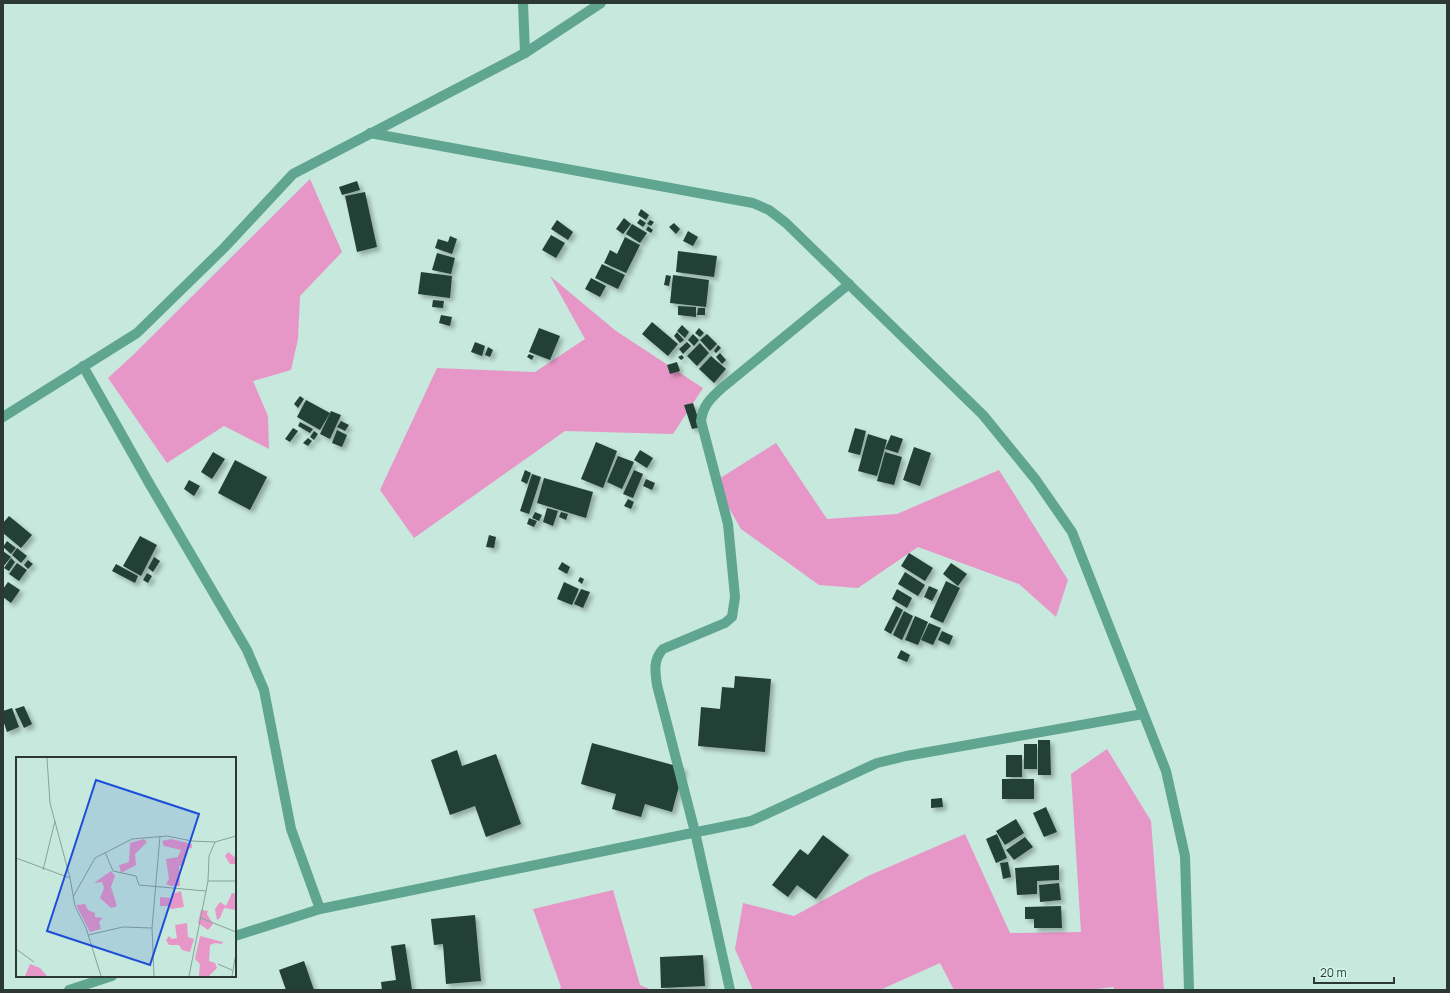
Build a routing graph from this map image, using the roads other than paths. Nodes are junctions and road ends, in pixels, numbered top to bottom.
1 (523, 3) edge
2 (600, 3) edge
3 (525, 53) junction
4 (370, 133) junction
5 (849, 284) junction
6 (83, 366) junction
7 (3, 417) edge
8 (1143, 714) junction
9 (695, 832) junction
10 (320, 908) junction
11 (236, 936) edge
12 (109, 977) edge
13 (69, 990) edge
14 (730, 990) edge
15 (1189, 990) edge

1 - 3 street
2 - 3 street
3 - 4 street
4 - 5 street
4 - 6 street
5 - 8 street
5 - 9 street
6 - 7 street
6 - 10 street
8 - 9 street
8 - 15 street
9 - 10 street
9 - 14 street
10 - 11 street
12 - 13 street

